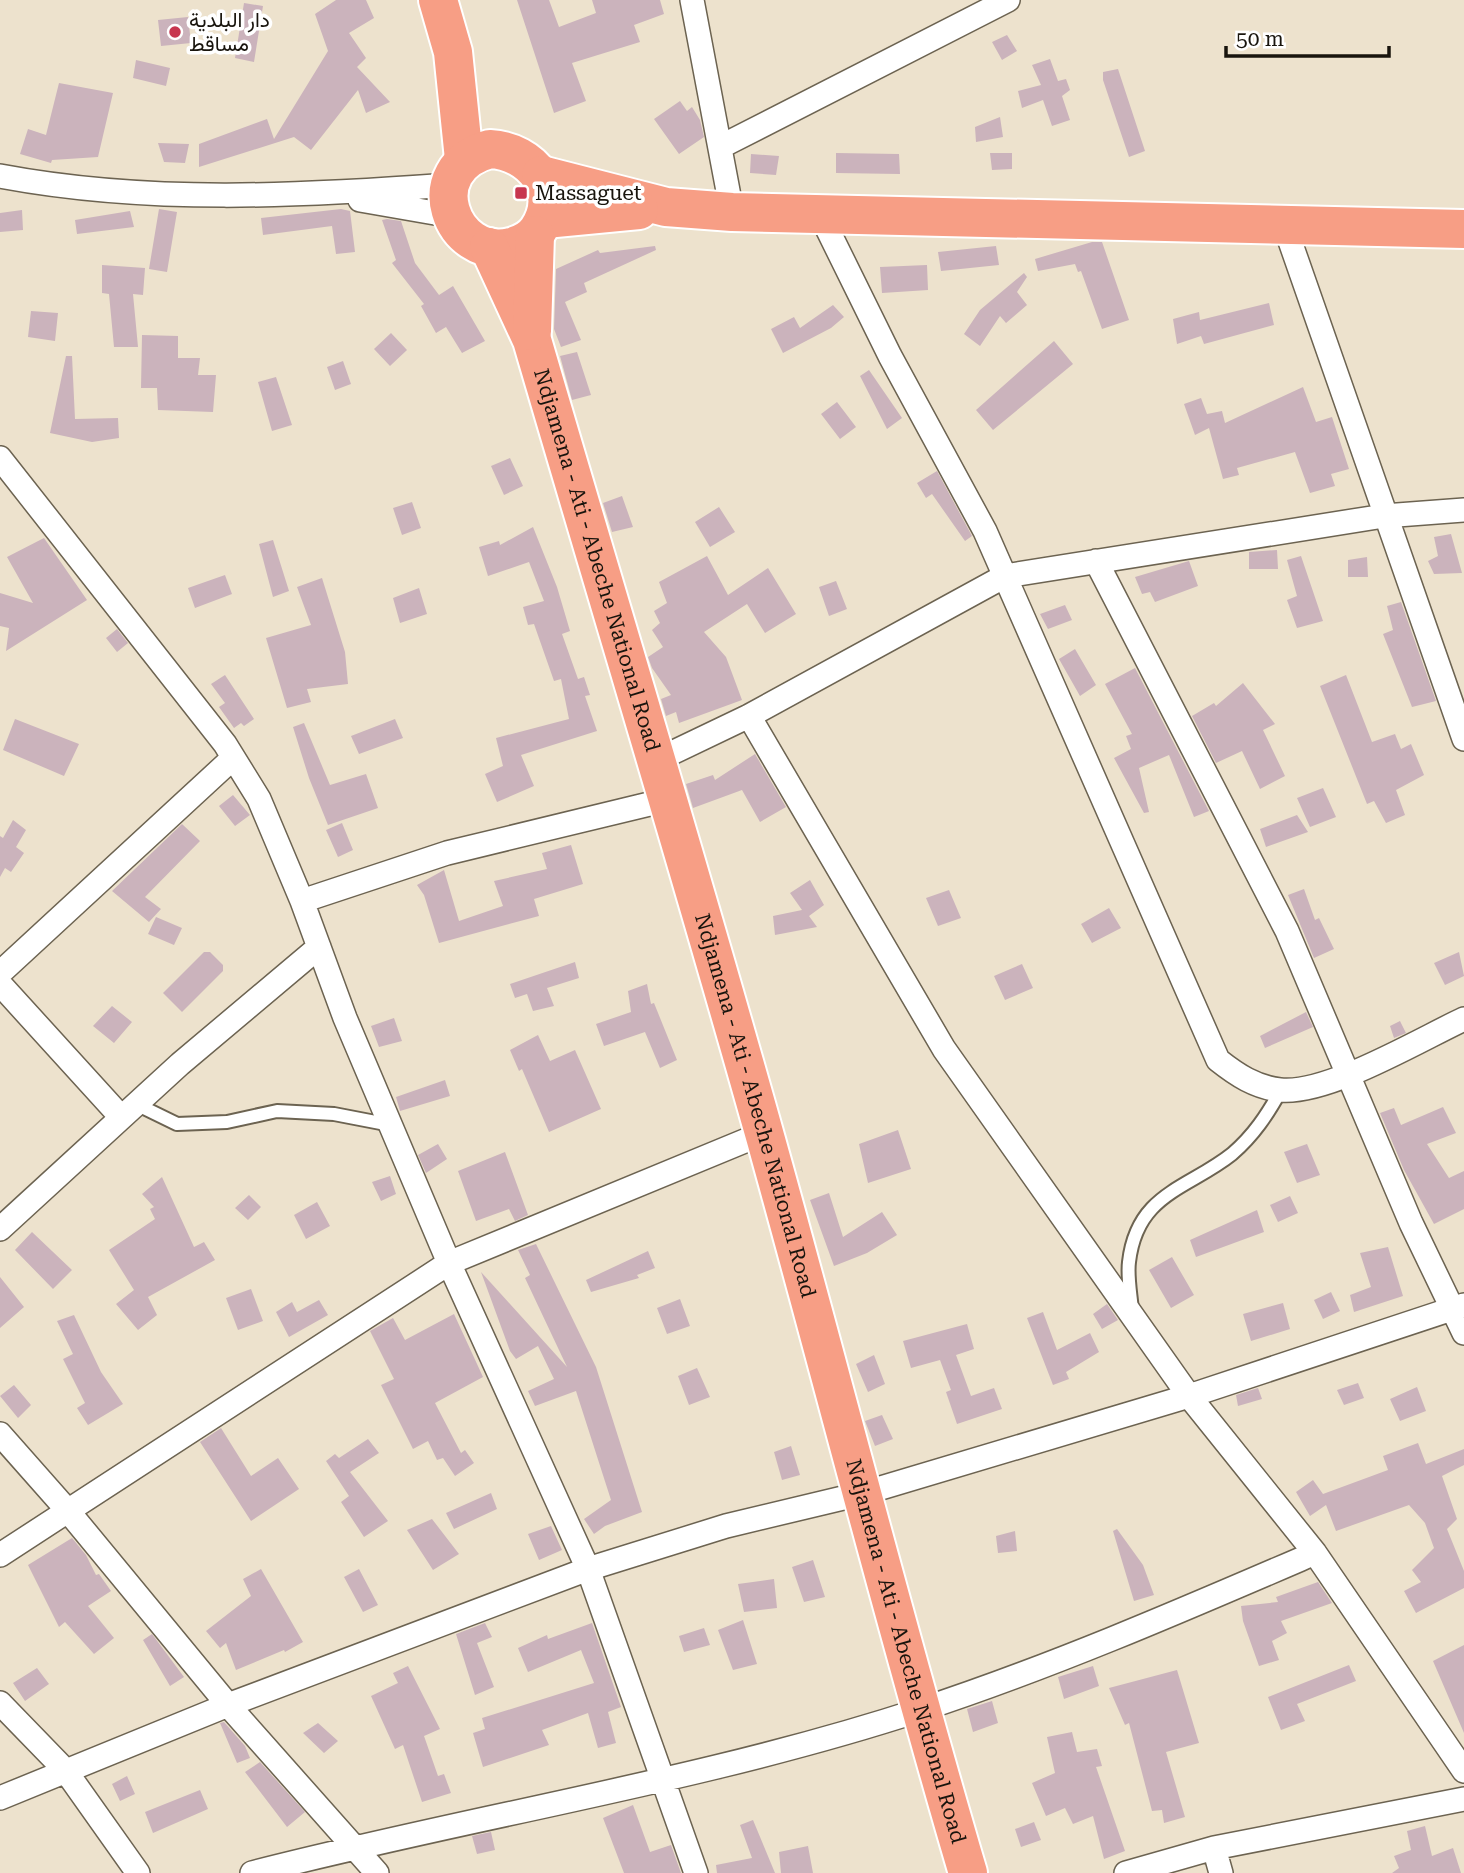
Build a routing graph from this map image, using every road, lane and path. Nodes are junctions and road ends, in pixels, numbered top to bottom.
1 (438, 0) edge
2 (692, 0) edge
3 (1008, 0) edge
4 (453, 51) junction
5 (720, 147) junction
6 (504, 150) junction
7 (541, 175) junction
8 (0, 176) edge
9 (455, 187) junction
10 (326, 194) junction
11 (666, 207) junction
12 (732, 212) junction
13 (820, 214) junction
14 (1284, 224) junction
15 (540, 227) junction
16 (1464, 229) edge
17 (489, 247) junction
18 (532, 340) junction
19 (0, 458) edge
20 (1464, 510) edge
21 (1384, 516) junction
22 (1096, 561) junction
23 (1005, 576) junction
24 (749, 716) junction
25 (1464, 738) edge
26 (233, 758) junction
27 (655, 761) junction
28 (666, 800) junction
29 (302, 901) junction
30 (319, 947) junction
31 (0, 973) edge
32 (0, 984) edge
33 (1464, 1019) edge
34 (1346, 1074) junction
35 (1281, 1090) junction
36 (129, 1110) junction
37 (391, 1125) junction
38 (764, 1133) junction
39 (0, 1229) edge
40 (449, 1263) junction
41 (1457, 1307) edge
42 (1133, 1316) junction
43 (1464, 1333) edge
44 (1189, 1396) junction
45 (0, 1434) edge
46 (864, 1493) junction
47 (68, 1511) junction
48 (1315, 1553) junction
49 (0, 1555) edge
50 (588, 1569) junction
51 (0, 1703) edge
52 (228, 1705) junction
53 (920, 1710) junction
54 (65, 1770) junction
55 (1464, 1771) edge
56 (662, 1779) junction
57 (0, 1798) edge
58 (1464, 1799) edge
59 (355, 1847) junction
60 (1213, 1848) junction
61 (138, 1873) edge
62 (252, 1873) edge
63 (377, 1873) edge
64 (696, 1873) edge
65 (968, 1873) edge
66 (1126, 1873) edge
67 (1221, 1873) edge

1 - 4 highway
2 - 5 street
3 - 5 street
4 - 6 highway
4 - 9 highway
5 - 12 street
6 - 7 highway
6 - 9 highway
7 - 11 highway
7 - 15 highway
8 - 10 street
9 - 10 street
9 - 10 street
9 - 17 highway
11 - 12 highway
11 - 15 highway
12 - 13 highway
13 - 14 highway
13 - 23 street
14 - 16 highway
14 - 21 street
15 - 17 highway
15 - 18 highway
17 - 18 highway
18 - 27 highway, Ndjamena - Ati - Abeche National Road
19 - 26 street
20 - 21 street
21 - 22 street
21 - 25 street
22 - 23 street
22 - 34 street
23 - 24 street
23 - 35 street
24 - 27 street
24 - 42 street
26 - 29 street
26 - 31 street
27 - 28 highway, Ndjamena - Ati - Abeche National Road
28 - 29 street
28 - 38 highway, Ndjamena - Ati - Abeche National Road
29 - 30 street
30 - 36 street
30 - 37 street
32 - 36 street
33 - 34 street
34 - 35 street
34 - 41 street
35 - 42 lane
36 - 37 lane
36 - 39 street
37 - 40 street
38 - 40 street
38 - 46 highway, Ndjamena - Ati - Abeche National Road
40 - 47 street
40 - 50 street
41 - 43 street
41 - 44 street
42 - 44 street
44 - 46 street
44 - 48 street
45 - 47 street
46 - 50 street
46 - 53 highway, Ndjamena - Ati - Abeche National Road
47 - 49 street
47 - 52 street
48 - 53 street
48 - 55 street
50 - 52 street
50 - 56 street
51 - 54 street
52 - 54 street
52 - 59 street
53 - 56 street
53 - 65 highway, Ndjamena - Ati - Abeche National Road
54 - 57 street
54 - 61 street
56 - 59 street
56 - 64 street
58 - 60 street
59 - 62 street
59 - 63 street
60 - 66 street
60 - 67 street

